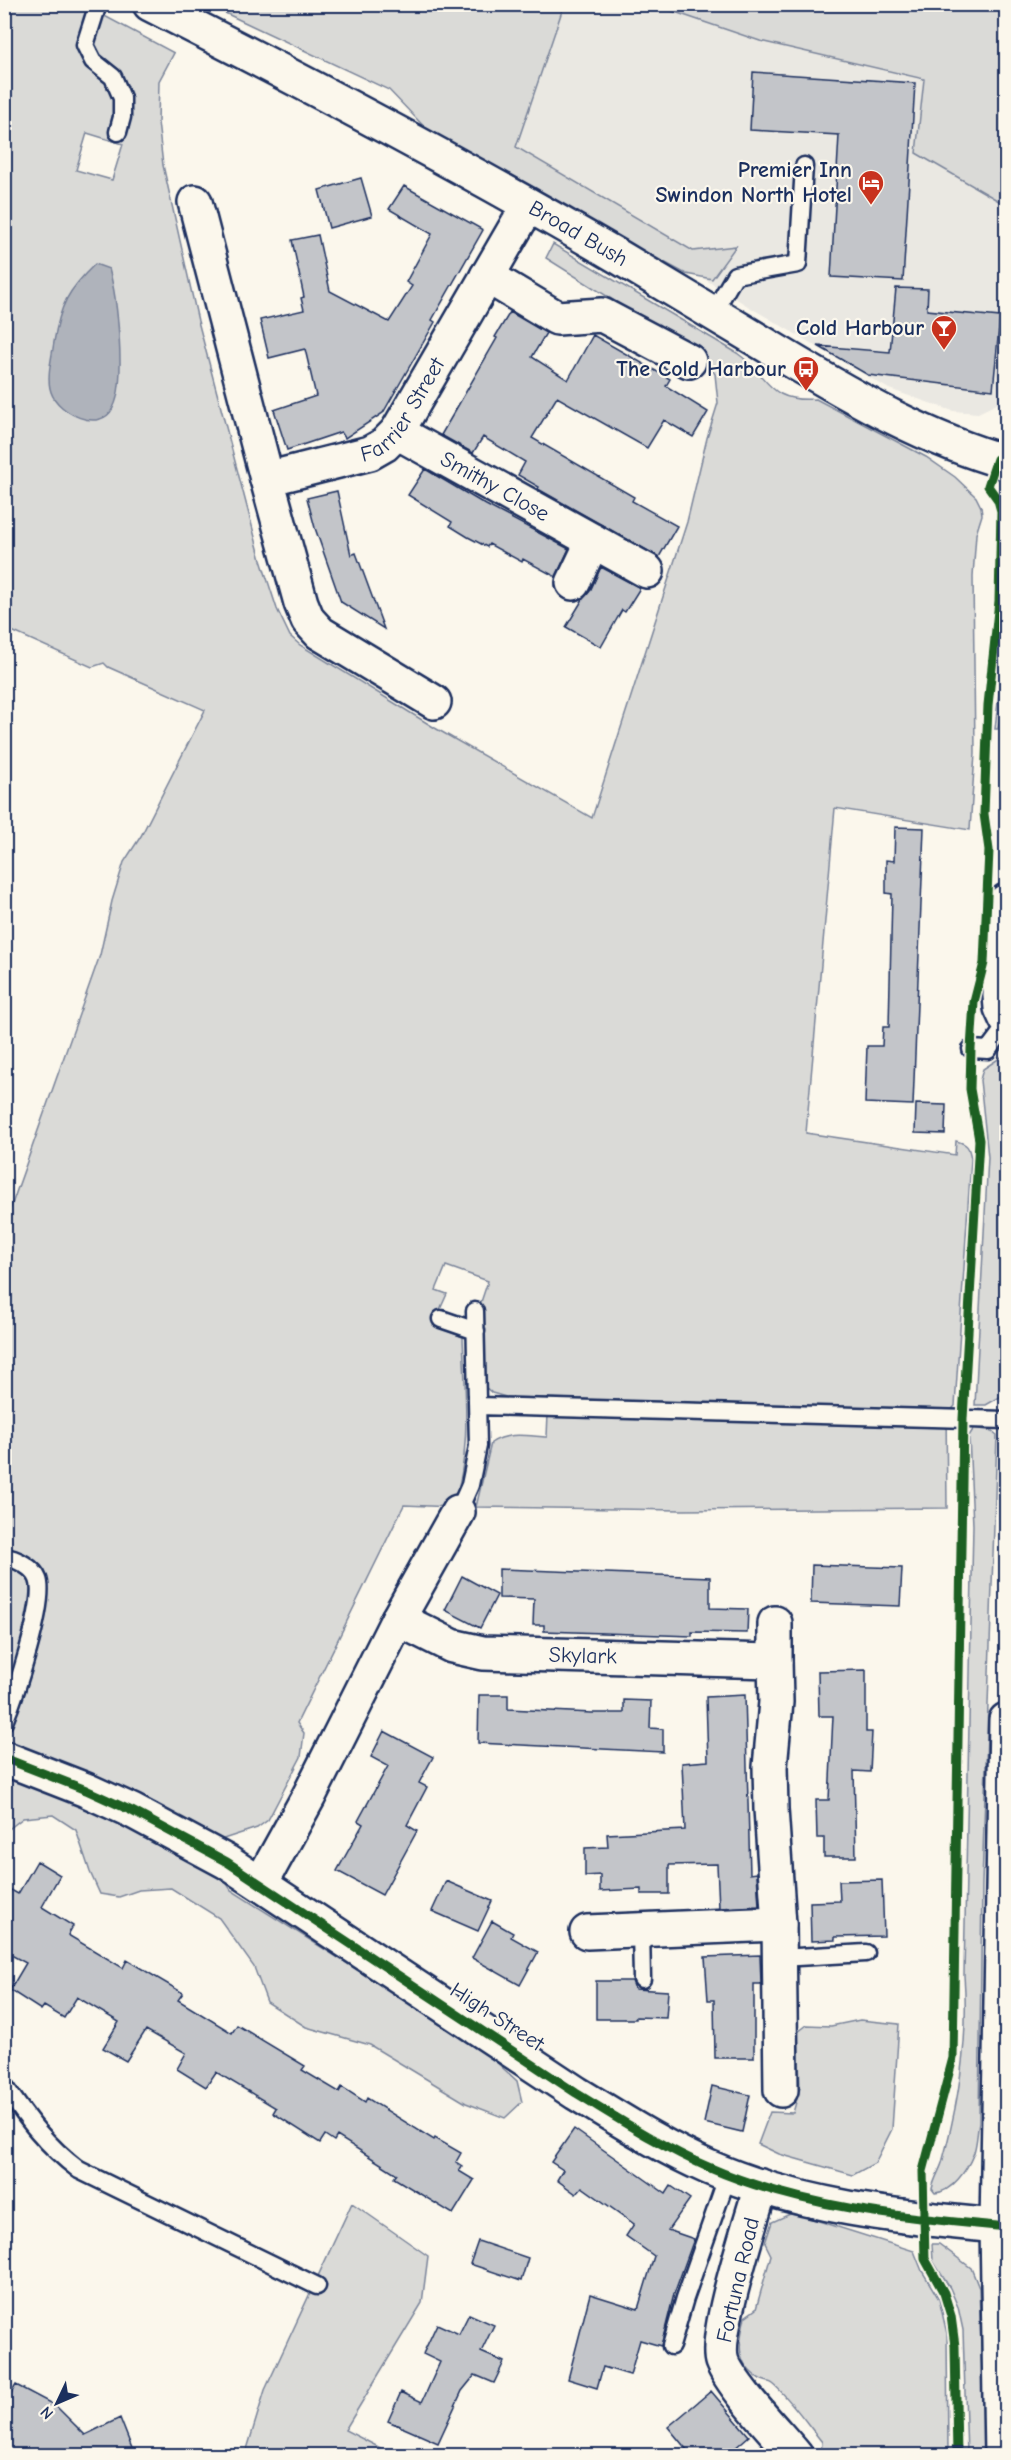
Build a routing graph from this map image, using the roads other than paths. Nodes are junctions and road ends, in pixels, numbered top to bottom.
1 (98, 4) edge
2 (150, 4) edge
3 (118, 132) dead end
4 (804, 166) dead end
5 (195, 202) dead end
6 (528, 206) junction
7 (487, 276) junction
8 (713, 313) junction
9 (689, 361) dead end
10 (397, 432) junction
11 (1006, 462) edge
12 (267, 479) junction
13 (594, 541) junction
14 (647, 571) dead end
15 (573, 583) dead end
16 (434, 702) dead end
17 (1006, 901) edge
18 (1006, 1019) edge
19 (1006, 1026) edge
20 (971, 1049) dead end
21 (475, 1311) dead end
22 (441, 1318) dead end
23 (476, 1331) junction
24 (478, 1406) junction
25 (1006, 1420) edge
26 (458, 1512) joint
27 (4, 1557) edge
28 (398, 1618) junction
29 (775, 1623) dead end
30 (775, 1660) junction
31 (1006, 1720) edge
32 (4, 1722) edge
33 (4, 1758) edge
34 (261, 1883) junction
35 (779, 1924) junction
36 (641, 1929) junction
37 (587, 1932) dead end
38 (866, 1953) dead end
39 (780, 1958) junction
40 (642, 1980) dead end
41 (4, 2085) edge
42 (781, 2090) dead end
43 (728, 2175) junction
44 (761, 2186) junction
45 (997, 2226) junction
46 (317, 2286) dead end
47 (671, 2346) dead end
48 (1003, 2382) edge
49 (796, 2456) edge
50 (1001, 2456) edge

1 - 3 lane
2 - 6 street, Broad Bush
4 - 8 lane
5 - 12 street
6 - 7 street, Farrier Street
6 - 8 street, Broad Bush
7 - 9 street
7 - 10 street, Farrier Street
8 - 11 street, Broad Bush
10 - 12 street, Farrier Street
10 - 13 street, Smithy Close
12 - 16 street
13 - 14 street, Smithy Close
13 - 15 street
17 - 18 street
19 - 20 lane
21 - 23 lane
22 - 23 lane
23 - 24 lane
24 - 25 lane
24 - 26 lane
26 - 28 street
27 - 32 lane
28 - 30 street, Skylark
28 - 34 street
29 - 30 street
30 - 35 street
31 - 45 street
33 - 34 street, High Street
34 - 43 street, High Street
35 - 36 street
35 - 39 street
36 - 37 street
36 - 40 lane
38 - 39 lane
39 - 42 street
41 - 46 lane
43 - 44 street, High Street
43 - 47 lane
44 - 45 street, High Street
44 - 49 street, Fortuna Road
45 - 48 street
48 - 50 street

